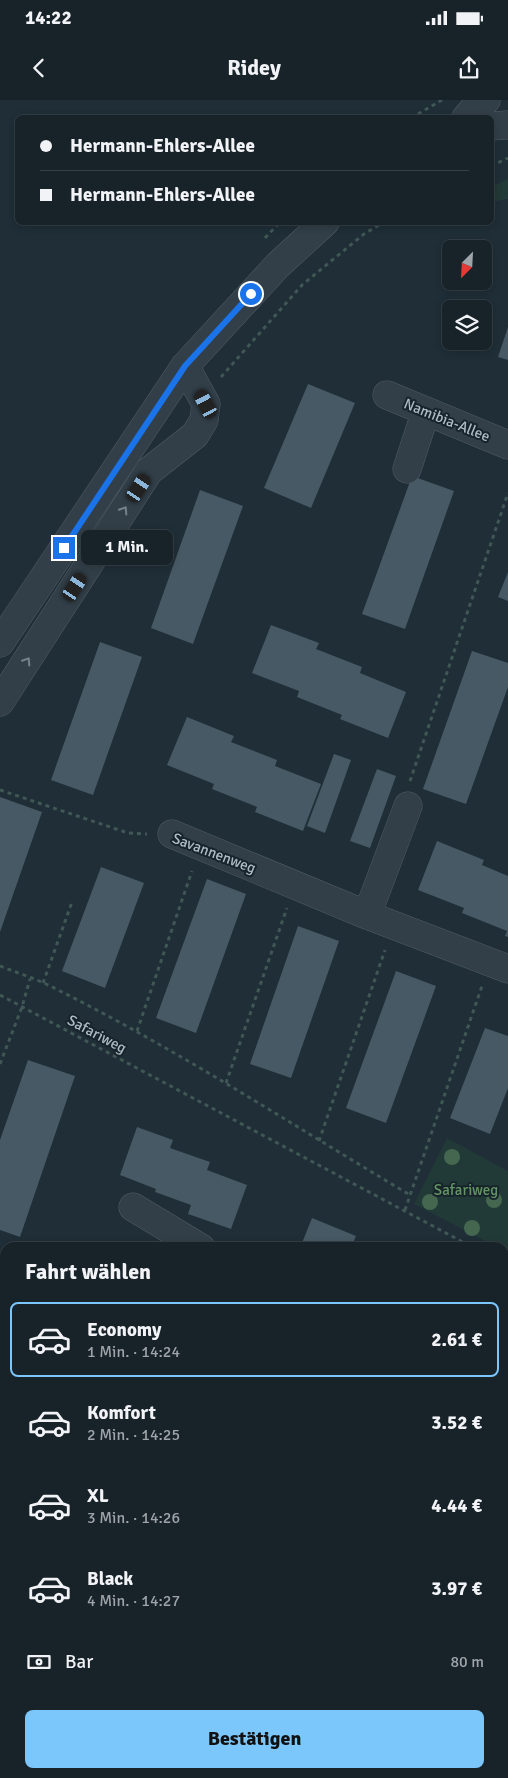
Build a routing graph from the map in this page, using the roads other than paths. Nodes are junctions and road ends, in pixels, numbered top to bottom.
1 (486, 100) edge
2 (469, 115) edge
3 (508, 125) edge
4 (494, 126) edge
5 (322, 225) edge
6 (185, 366) junction
7 (386, 394) dead end
8 (426, 411) junction
9 (508, 445) edge
10 (407, 469) dead end
11 (0, 643) edge
12 (0, 702) edge
13 (408, 806) road end
14 (172, 834) road end
15 (367, 915) junction
16 (499, 966) edge
17 (133, 1207) dead end
18 (191, 1242) edge

1 - 2 street
3 - 4 street
5 - 6 street
6 - 11 street
12 -> 6 street
7 - 8 street, Namibia-Allee
8 - 9 street, Namibia-Allee
8 - 10 street
13 - 15 street
14 - 15 street, Savannenweg
15 - 16 street, Savannenweg
17 - 18 street

